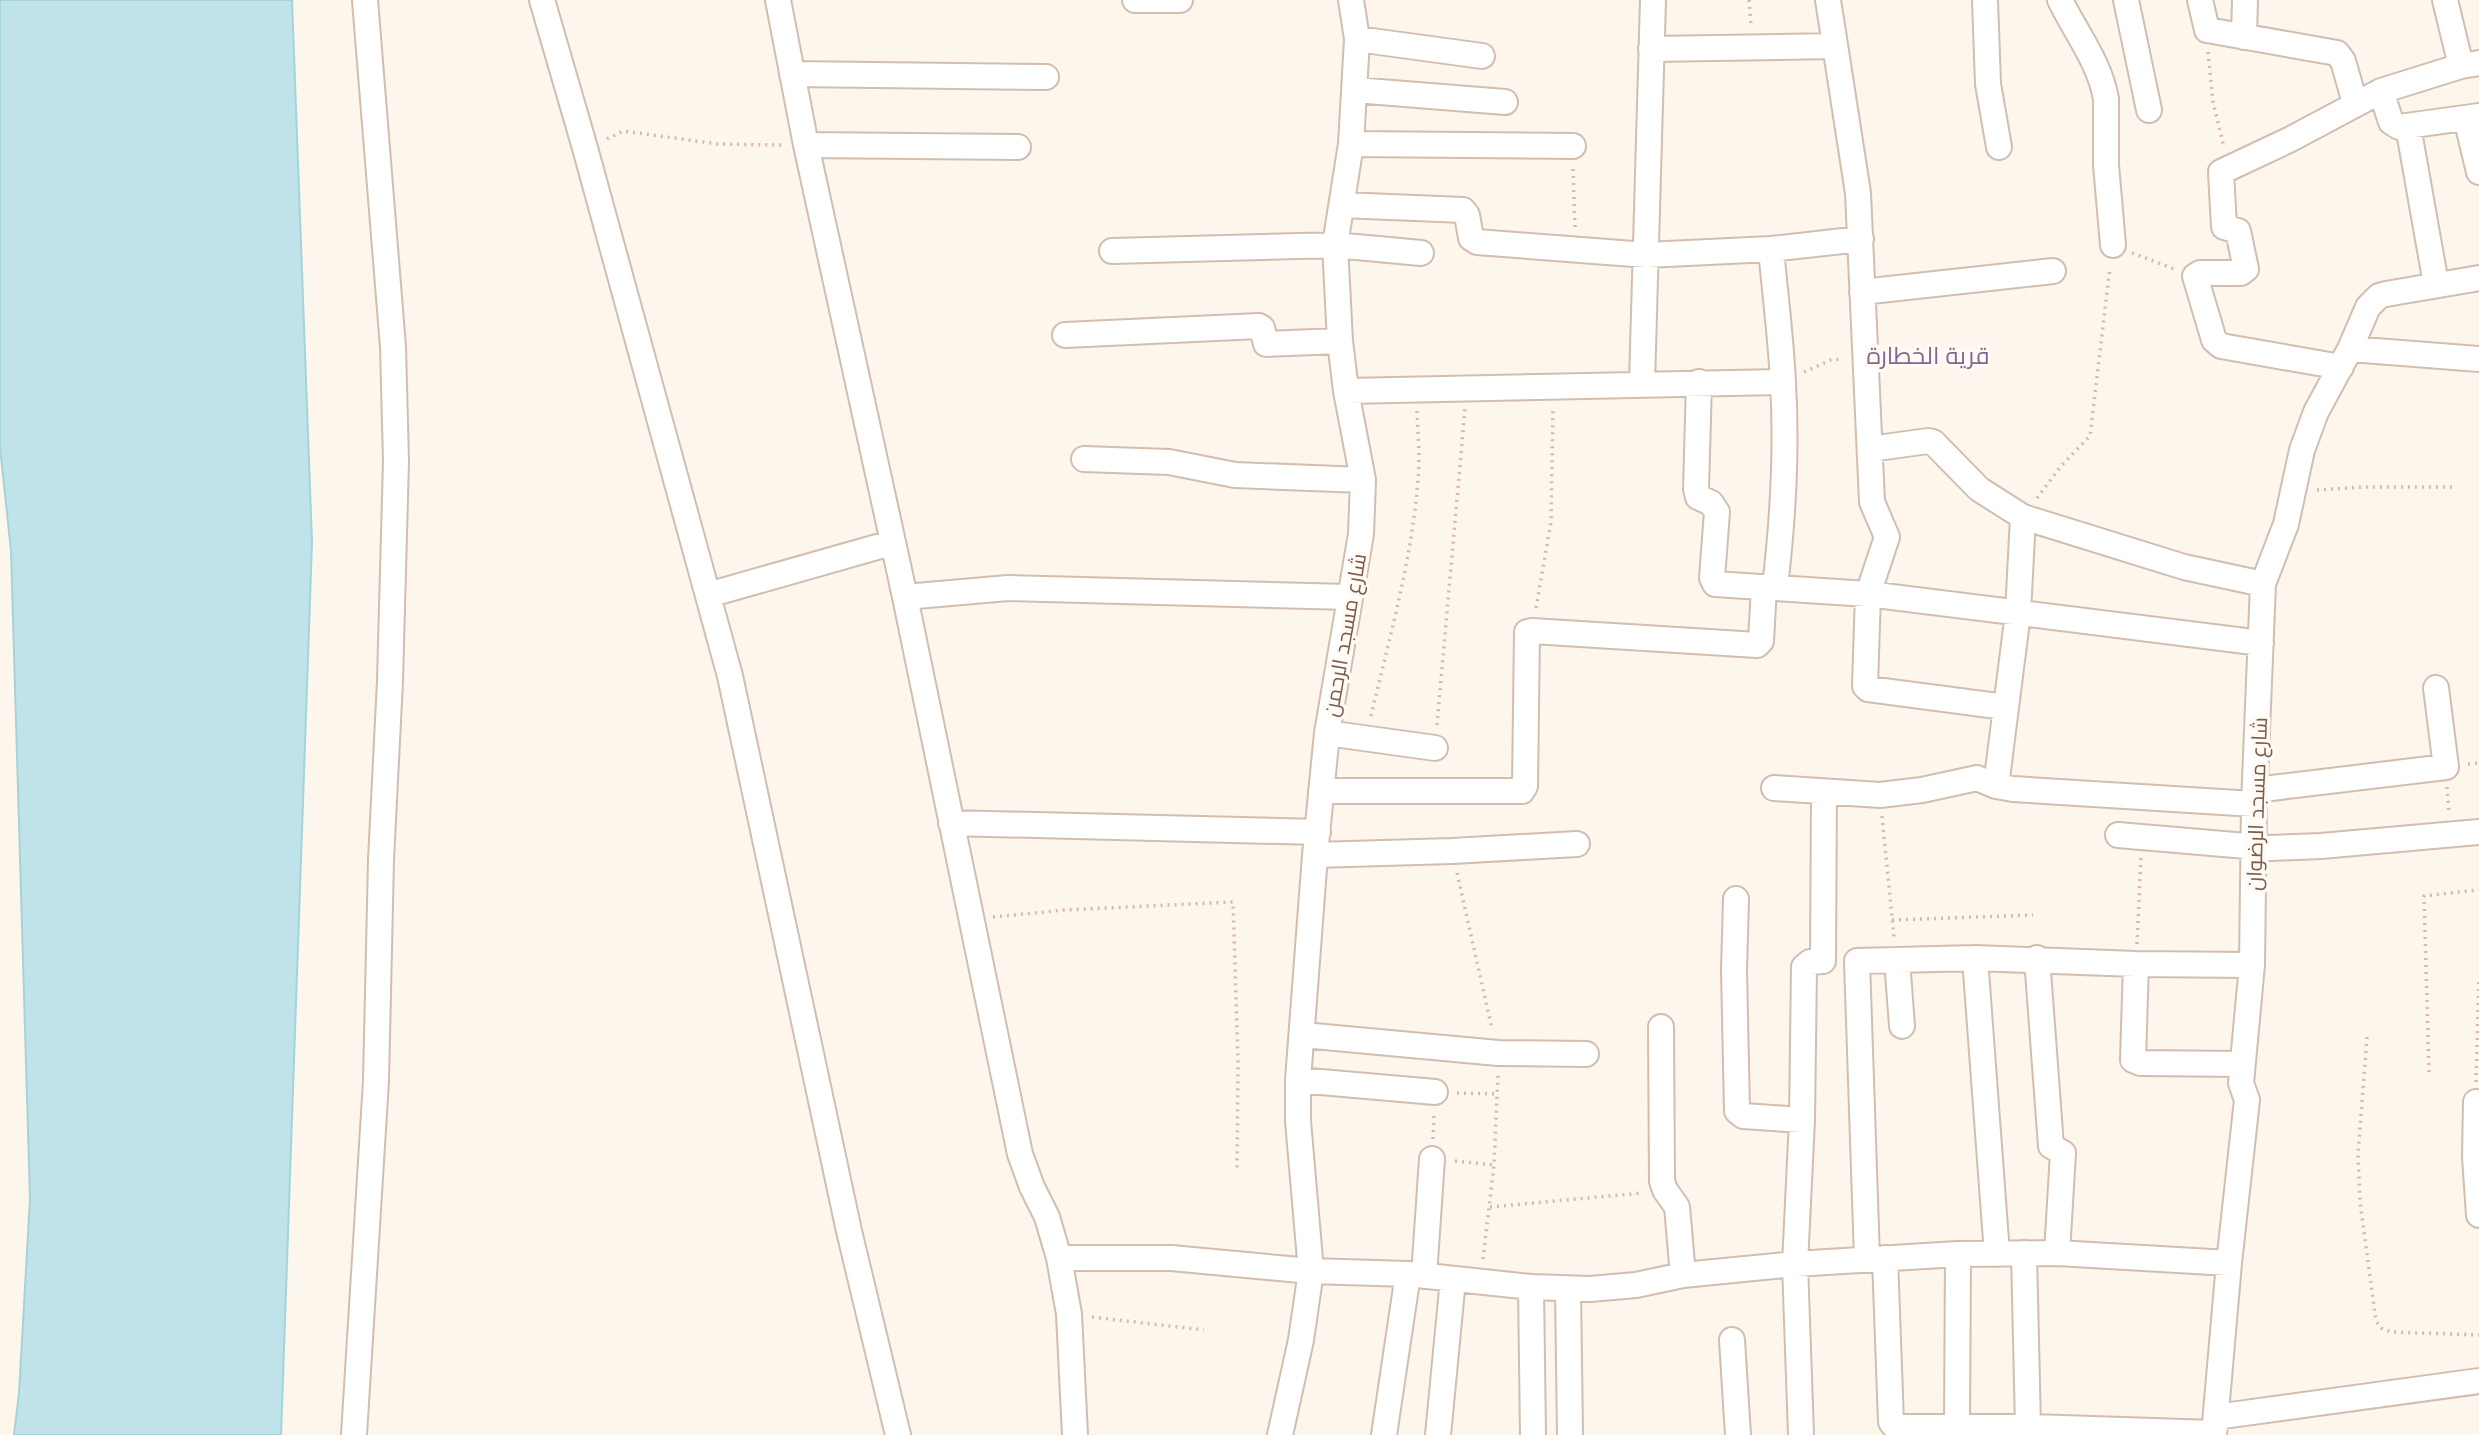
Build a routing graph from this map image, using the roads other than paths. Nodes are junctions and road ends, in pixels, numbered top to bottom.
1 (365, 0) edge
2 (542, 0) edge
3 (778, 0) edge
4 (1135, 0) edge
5 (1180, 0) edge
6 (1351, 0) edge
7 (1653, 0) edge
8 (1985, 0) edge
9 (2060, 0) edge
10 (2126, 0) edge
11 (2200, 0) edge
12 (2245, 0) edge
13 (2445, 0) edge
14 (1834, 2) edge
15 (2244, 37) junction
16 (1356, 39) junction
17 (1835, 46) junction
18 (1651, 50) junction
19 (1482, 56) dead end
20 (2470, 64) edge
21 (792, 74) junction
22 (1046, 77) dead end
23 (1355, 90) junction
24 (2381, 91) junction
25 (1505, 102) dead end
26 (2355, 103) junction
27 (2149, 110) dead end
28 (2473, 117) edge
29 (2408, 126) junction
30 (1351, 144) junction
31 (806, 145) junction
32 (1573, 146) road end
33 (1018, 147) dead end
34 (1999, 147) dead end
35 (2479, 172) edge
36 (1342, 205) junction
37 (1861, 239) junction
38 (1335, 245) junction
39 (2113, 246) road end
40 (1771, 249) junction
41 (1112, 251) dead end
42 (1421, 253) dead end
43 (1647, 256) junction
44 (2053, 271) dead end
45 (2479, 278) edge
46 (2436, 284) junction
47 (1861, 292) junction
48 (1065, 335) dead end
49 (1340, 341) junction
50 (2346, 358) junction
51 (2479, 359) edge
52 (1699, 382) junction
53 (1783, 382) junction
54 (1642, 383) junction
55 (1346, 391) junction
56 (1870, 449) junction
57 (1084, 459) dead end
58 (1363, 480) junction
59 (2023, 517) junction
60 (891, 543) junction
61 (2263, 584) junction
62 (1769, 587) junction
63 (1868, 594) junction
64 (708, 595) junction
65 (905, 597) junction
66 (1350, 597) junction
67 (2018, 612) junction
68 (2261, 643) junction
69 (2436, 688) dead end
70 (2005, 707) junction
71 (1327, 733) junction
72 (1434, 748) road end
73 (1996, 786) junction
74 (1774, 788) dead end
75 (1321, 791) junction
76 (1824, 792) junction
77 (2255, 797) junction
78 (951, 823) junction
79 (2479, 832) edge
80 (2130, 836) road end
81 (1316, 843) junction
82 (1577, 844) dead end
83 (2254, 847) junction
84 (1736, 900) dead end
85 (1975, 957) junction
86 (2037, 958) junction
87 (1897, 960) junction
88 (1823, 961) junction
89 (1857, 961) junction
90 (2136, 964) junction
91 (2252, 965) junction
92 (1902, 1026) dead end
93 (1661, 1027) dead end
94 (1303, 1035) junction
95 (1586, 1054) dead end
96 (2242, 1064) junction
97 (1298, 1080) junction
98 (1434, 1092) road end
99 (2476, 1102) road end
100 (1802, 1121) junction
101 (1432, 1159) road end
102 (2479, 1215) edge
103 (2024, 1253) junction
104 (2057, 1253) junction
105 (1958, 1254) junction
106 (1997, 1254) junction
107 (1059, 1258) junction
108 (1876, 1258) junction
109 (2229, 1262) junction
110 (1795, 1264) junction
111 (1311, 1271) junction
112 (1416, 1275) junction
113 (1683, 1275) junction
114 (1453, 1279) junction
115 (1531, 1287) junction
116 (1568, 1289) junction
117 (1732, 1340) dead end
118 (2479, 1381) edge
119 (1957, 1427) junction
120 (2028, 1427) junction
121 (2215, 1428) edge
122 (354, 1435) edge
123 (898, 1435) edge
124 (1076, 1435) edge
125 (1280, 1435) edge
126 (1384, 1435) edge
127 (1438, 1435) edge
128 (1533, 1435) edge
129 (1570, 1435) edge
130 (1738, 1435) edge
131 (1801, 1435) edge

1 - 122 street
2 - 64 street
3 - 21 street
4 - 5 street
6 - 16 street, شارع مسجد الرحمن
7 - 18 street
8 - 34 street
9 - 39 street
10 - 27 street
11 - 15 street
12 - 15 street
13 - 20 street
14 - 17 street
15 - 26 street
16 - 19 street
16 - 23 street, شارع مسجد الرحمن
17 - 18 street
17 - 37 street
18 - 43 street
20 - 24 street
21 - 22 street
21 - 31 street
23 - 25 street
23 - 30 street, شارع مسجد الرحمن
24 - 26 street
24 - 29 street
26 - 50 street
28 - 29 street
28 - 35 street
29 - 46 street
30 - 32 street
30 - 36 street, شارع مسجد الرحمن
31 - 33 street
31 - 60 street
36 - 38 street, شارع مسجد الرحمن
36 - 43 street
37 - 40 street
37 - 47 street
38 - 41 street
38 - 42 street
38 - 49 street, شارع مسجد الرحمن
40 - 43 street
40 - 53 street
43 - 54 street
44 - 47 street
45 - 46 street, شارع مسجد الرضوان
46 - 50 street, شارع مسجد الرضوان
47 - 56 street
48 - 49 street
49 - 55 street, شارع مسجد الرحمن
50 - 51 street
50 - 61 street, شارع مسجد الرضوان
52 - 53 street
52 - 54 street
52 - 62 street
53 - 62 street
54 - 55 street
55 - 58 street, شارع مسجد الرحمن
56 - 59 street
56 - 63 street
57 - 58 street
58 - 66 street, شارع مسجد الرحمن
59 - 61 street
59 - 67 street
60 - 64 street
60 - 65 street
61 - 68 street, شارع مسجد الرضوان
62 - 63 street
62 - 75 street
63 - 67 street
63 - 70 street
64 - 123 street
65 - 66 street
65 - 78 street
66 - 71 street, شارع مسجد الرحمن
67 - 68 street
67 - 70 street
68 - 77 street, شارع مسجد الرضوان
69 - 77 street
70 - 73 street
71 - 72 street
71 - 75 street, شارع مسجد الرحمن
73 - 76 street
73 - 77 street
74 - 76 street
75 - 81 street, شارع مسجد الرحمن
76 - 88 street
77 - 83 street, شارع مسجد الرضوان
78 - 81 street
78 - 107 street
79 - 83 street
80 - 83 street
81 - 82 street
81 - 94 street, شارع مسجد الرحمن
83 - 91 street, شارع مسجد الرضوان
84 - 100 street
85 - 86 street
85 - 87 street
85 - 106 street
86 - 90 street
86 - 104 street
87 - 89 street
87 - 92 street
88 - 89 street
88 - 100 street
89 - 108 street
90 - 91 street
90 - 96 street
91 - 96 street, شارع مسجد الرضوان
93 - 113 street
94 - 95 street
94 - 97 street, شارع مسجد الرحمن
96 - 109 street, شارع مسجد الرضوان
97 - 98 street
97 - 111 street, شارع مسجد الرحمن
99 - 102 street
100 - 110 street
101 - 112 street
103 - 104 street
103 - 106 street
103 - 120 street
104 - 109 street
105 - 106 street
105 - 108 street
105 - 119 street
107 - 111 street
107 - 124 street
108 - 110 street
108 - 119 street
109 - 121 street, شارع مسجد الرضوان
110 - 113 street
110 - 131 street
111 - 112 street
111 - 125 street, شارع مسجد الرحمن
112 - 114 street
112 - 126 street
113 - 116 street
114 - 115 street
114 - 127 street
115 - 116 street
115 - 128 street
116 - 129 street
117 - 130 street
118 - 121 street
119 - 120 street
120 - 121 street

